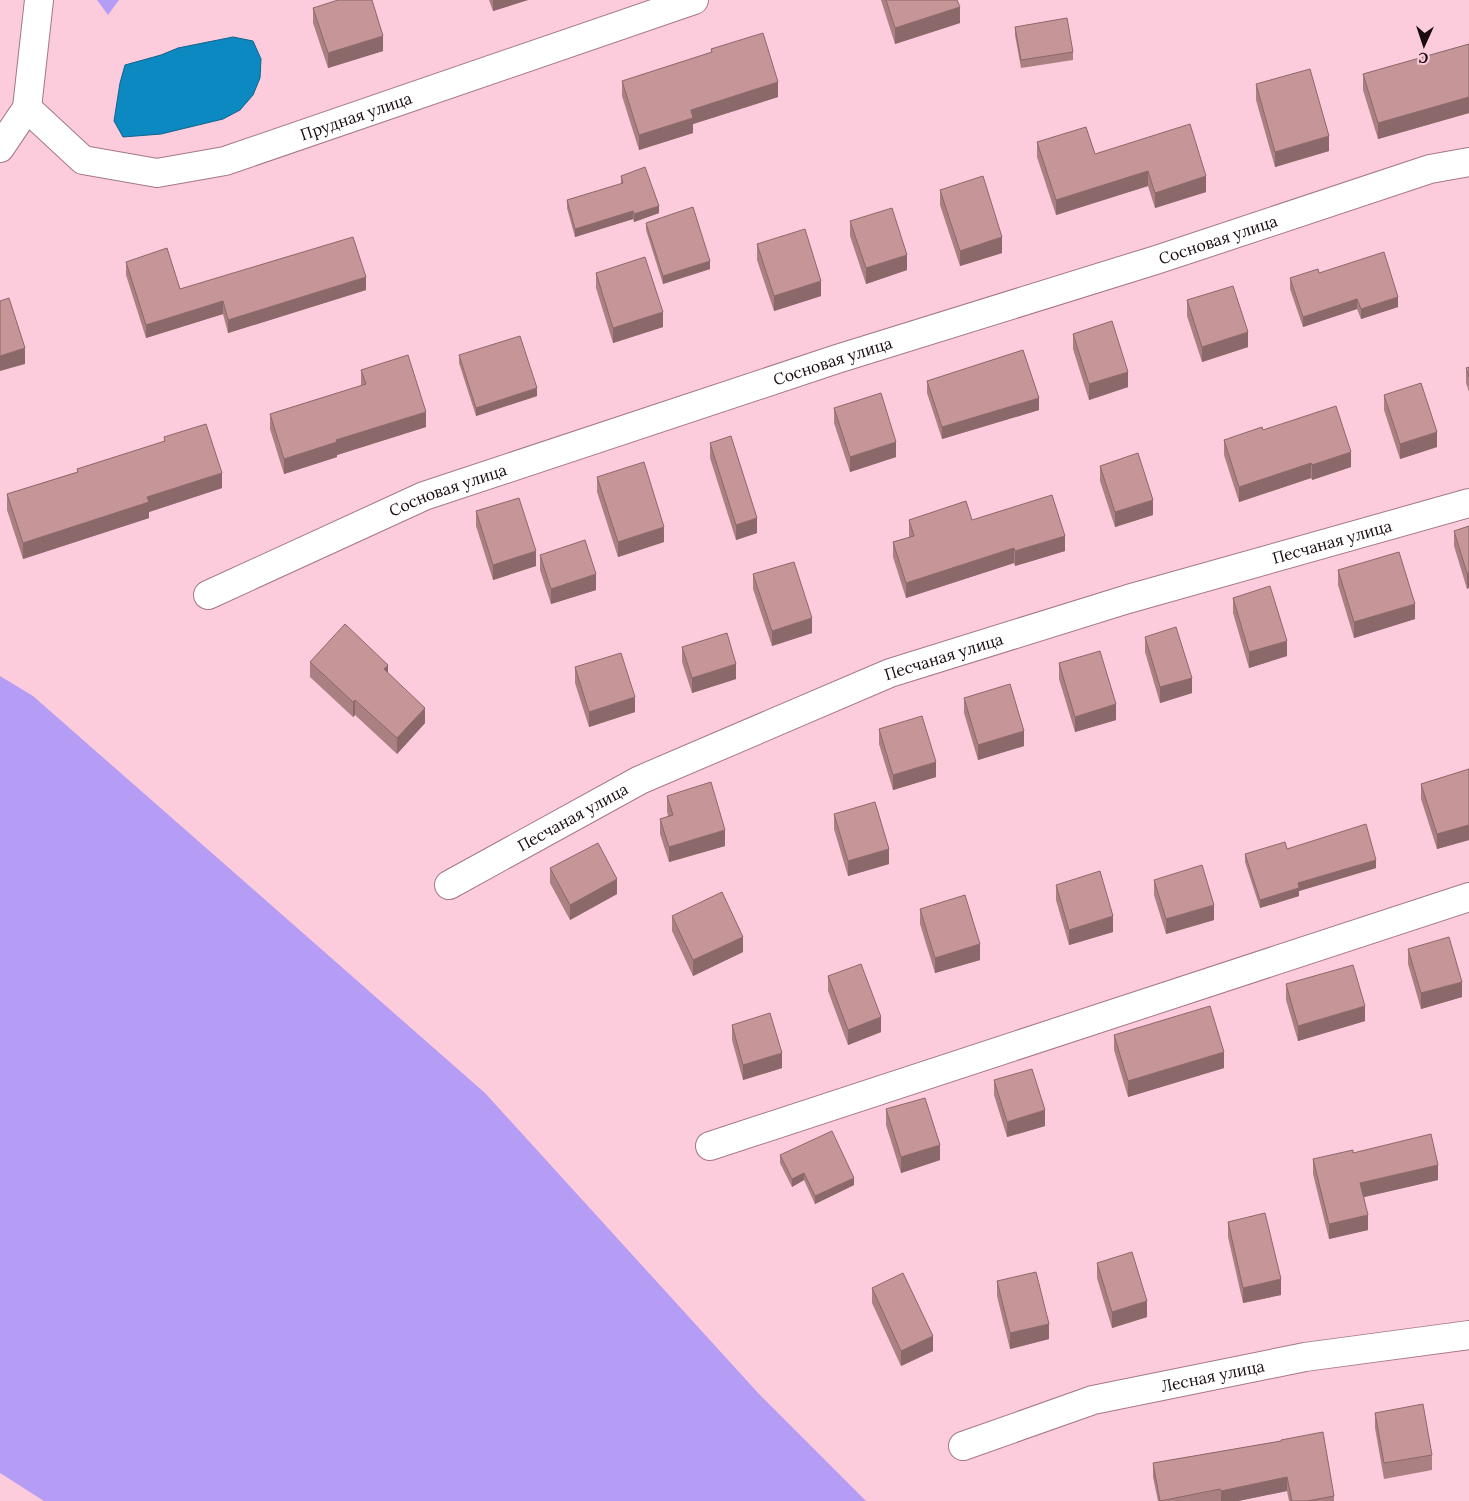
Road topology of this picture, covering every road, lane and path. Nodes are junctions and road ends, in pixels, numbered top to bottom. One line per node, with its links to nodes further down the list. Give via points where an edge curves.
1 (39, 0): 3 (street)
2 (694, 0): 3 (street, Прудная улица, via 225,160 157,173 83,160)
3 (27, 108): 4 (street)
4 (0, 148)
5 (1469, 162): 7 (street, Сосновая улица, via 1430,169 1156,260 827,362 424,496)
6 (1469, 503): 8 (street, Песчаная улица, via 1128,599 890,673 640,780)
7 (208, 595)
8 (449, 884)
9 (1469, 897): 10 (street)
10 (710, 1146)
11 (1469, 1335): 12 (street, Лесная улица, via 1305,1358 1093,1400)
12 (963, 1446)

